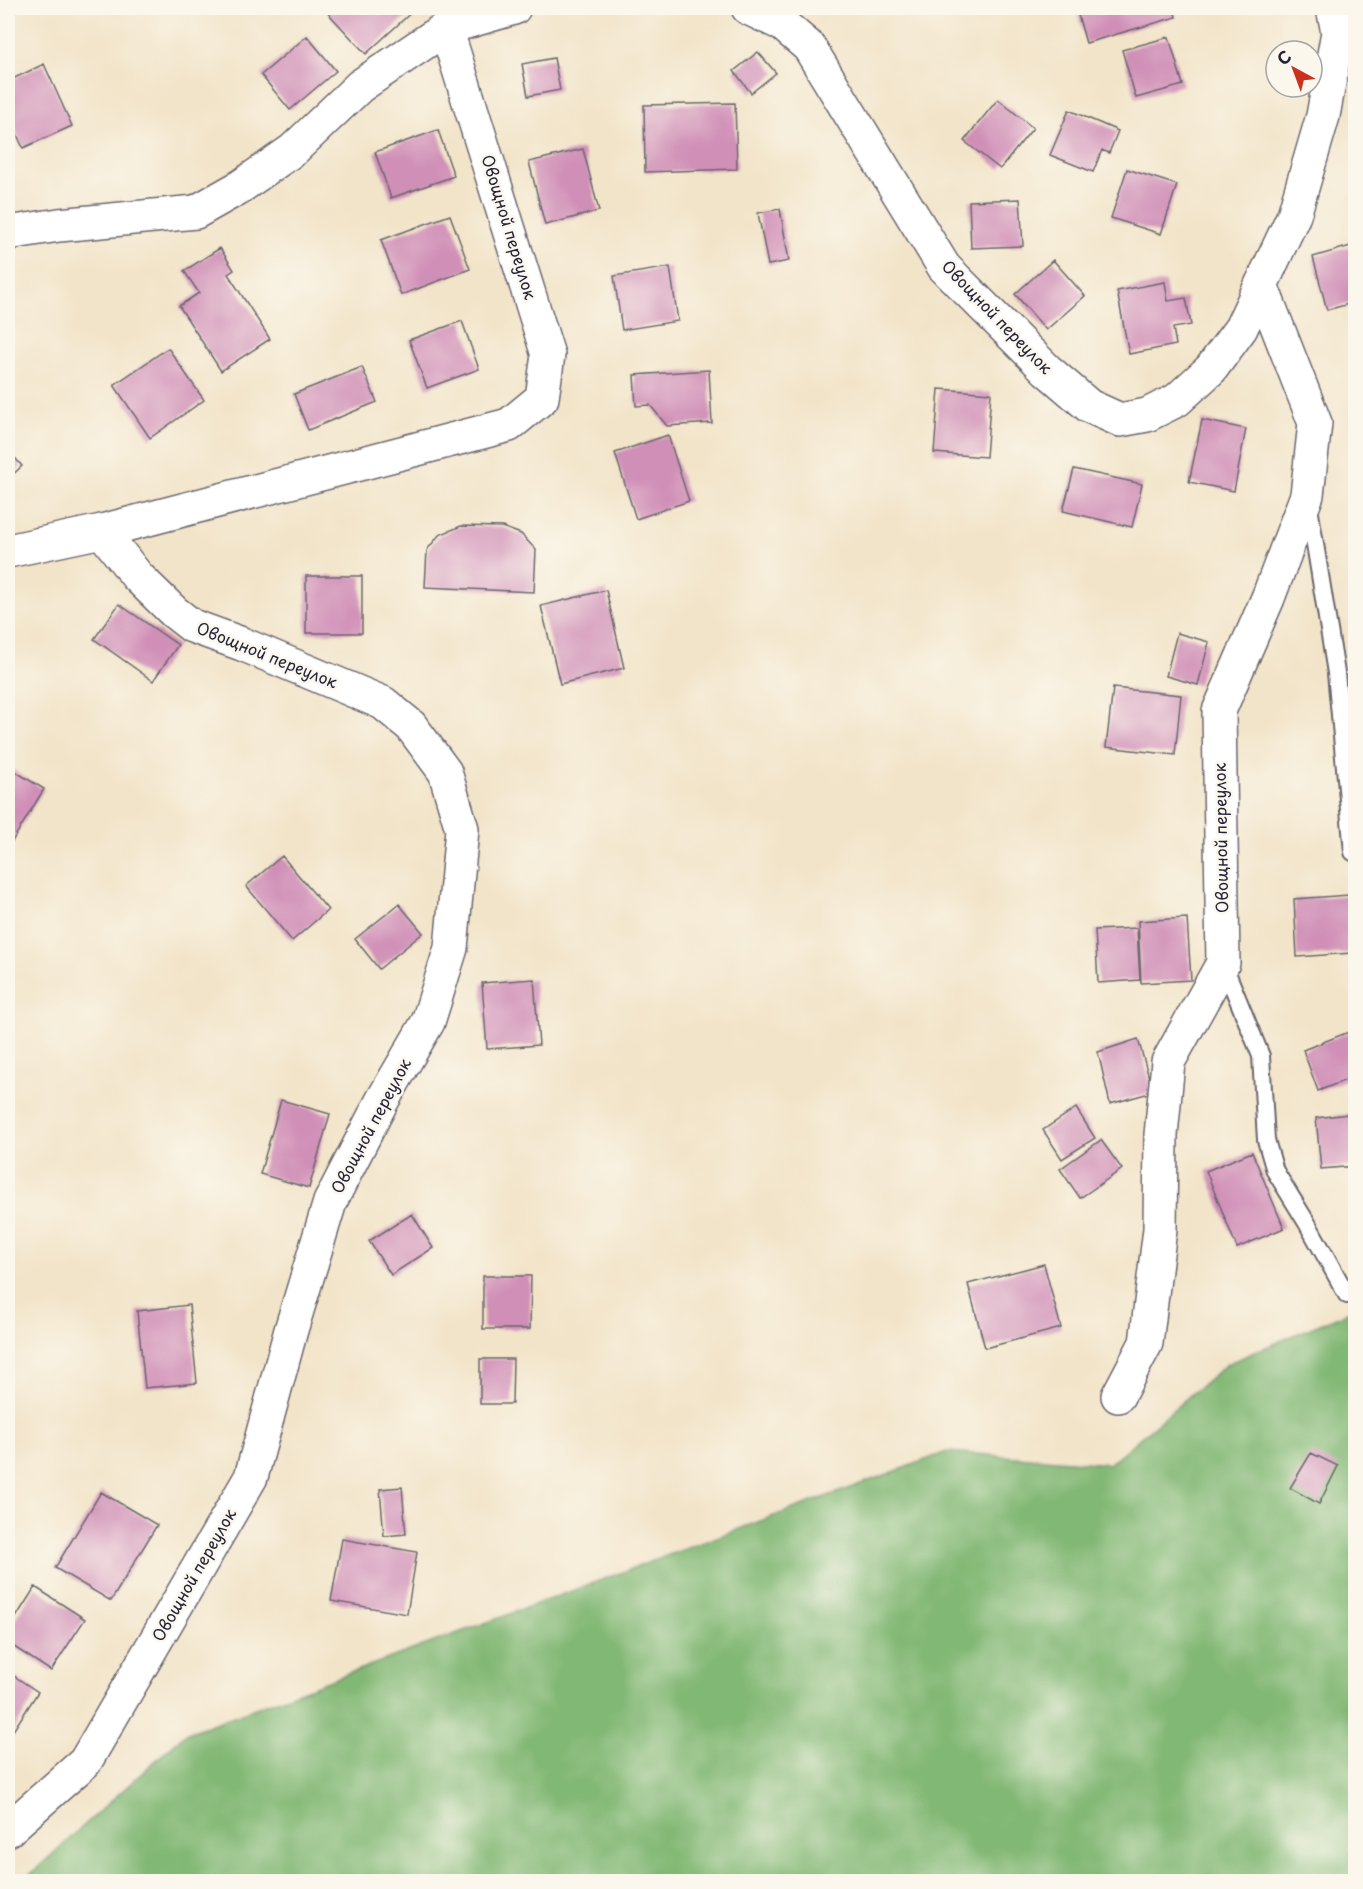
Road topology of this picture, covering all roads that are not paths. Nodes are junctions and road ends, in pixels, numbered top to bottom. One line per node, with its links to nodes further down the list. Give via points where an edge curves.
1 (514, 8): 4 (street)
2 (748, 8): 6 (street, Овощной переулок, via 782,24 809,47 944,267 1047,370 1089,406 1120,420 1147,416 1177,400 1211,369 1241,328)
3 (1333, 8): 6 (street, Овощной переулок, via 1338,32 1323,116 1294,215)
4 (446, 28): 5 (street, via 360,86 293,150 196,212); 8 (street, Овощной переулок, via 548,355 542,398 509,425)
5 (8, 233)
6 (1261, 285): 7 (street, Овощной переулок, via 1315,423)
7 (1307, 495): 10 (lane, via 1336,673); 11 (street, Овощной переулок, via 1219,711)
8 (102, 531): 9 (street, Овощной переулок); 14 (street, Овощной переулок, via 137,576 192,626 383,703 411,726 445,772 462,829 451,948 428,1022 330,1202 252,1478 85,1762)
9 (8, 551)
10 (1353, 852)
11 (1223, 963): 12 (lane, via 1261,1056 1266,1140 1275,1171); 13 (street, Овощной переулок, via 1168,1062 1161,1135 1160,1229 1146,1343)
12 (1347, 1295)
13 (1118, 1396)
14 (8, 1830)

